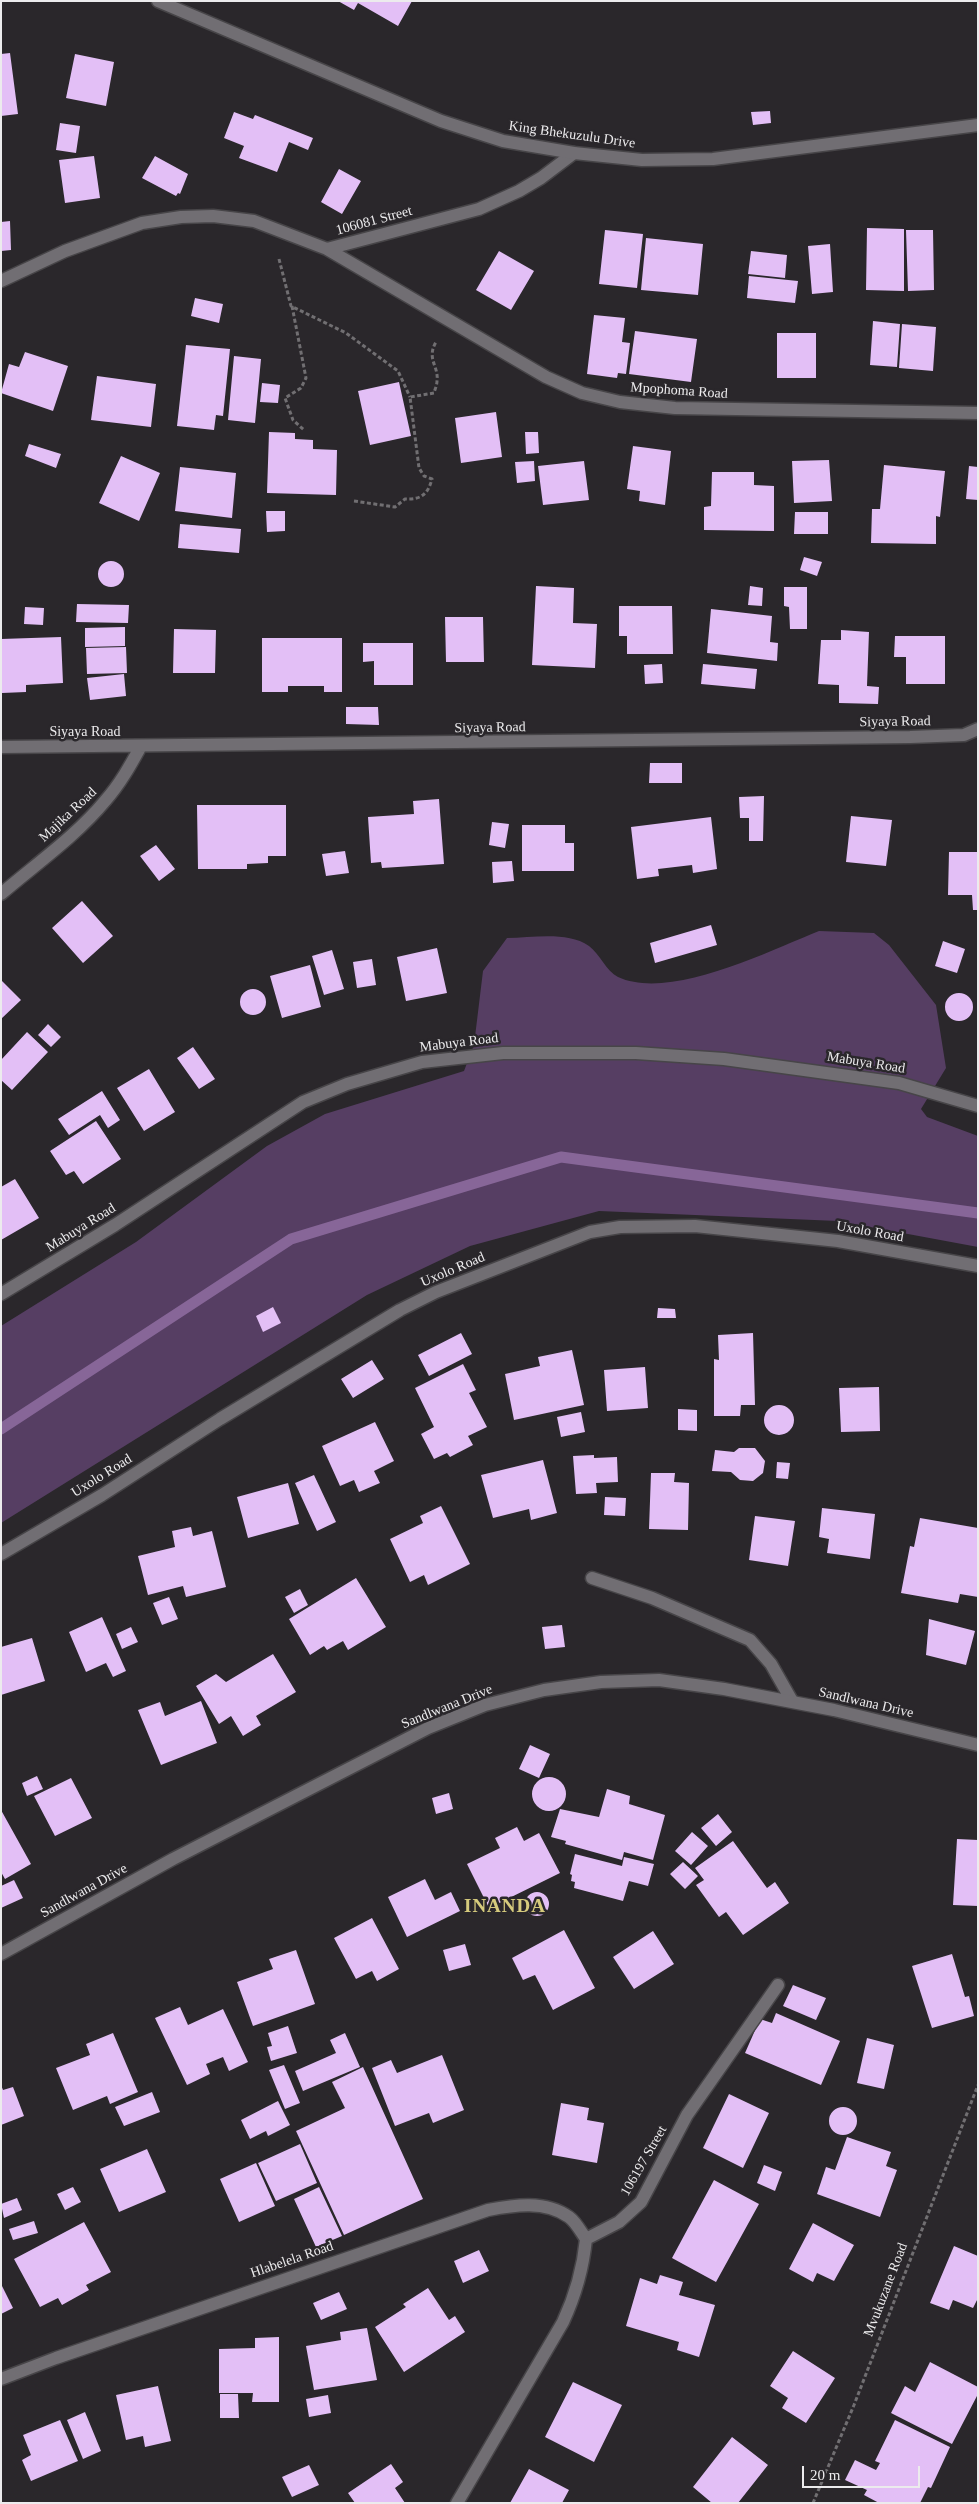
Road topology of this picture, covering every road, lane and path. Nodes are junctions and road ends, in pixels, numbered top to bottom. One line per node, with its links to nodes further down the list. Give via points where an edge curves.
1 (158, 1): 3 (street, King Bhekuzulu Drive, via 441,121 503,141)
2 (978, 125): 3 (street, King Bhekuzulu Drive, via 712,159 642,160)
3 (574, 153): 5 (street, 106081 Street, via 519,191 479,209)
4 (271, 228): 5 (street, 106081 Street); 6 (street, 106081 Street, via 254,221 213,216 142,223 66,251); 7 (path)
5 (327, 248): 8 (street, Mpophoma Road)
6 (1, 281)
7 (291, 306): 9 (path, via 346,332 398,371); 11 (path, via 306,378 301,388 285,398 293,420)
8 (450, 321): 9 (path, via 432,349 432,364 438,379 434,393); 10 (street, Mpophoma Road, via 546,377 582,392 620,402 675,408)
9 (410, 397): 12 (path, via 419,468 424,476 432,479 430,488 425,495 414,500 405,499 395,507)
10 (978, 413)
11 (304, 430)
12 (354, 501)
13 (978, 729): 14 (street, Siyaya Road, via 964,735 910,737)
14 (142, 746): 15 (street, Siyaya Road); 16 (street, Majika Road, via 105,802)
15 (1, 747)
16 (1, 894)
17 (978, 1106): 19 (street, Mabuya Road, via 900,1083 724,1059 636,1053 503,1053 422,1062 347,1084 303,1102 115,1225)
18 (978, 1266): 20 (street, Uxolo Road, via 838,1241 694,1226 620,1227 590,1232 454,1285 400,1310)
19 (1, 1294)
20 (1, 1554)
21 (592, 1578): 22 (street, via 652,1598 750,1640 771,1664)
22 (792, 1701): 23 (street, Sandlwana Drive); 24 (street, Sandlwana Drive, via 659,1680 602,1682 544,1690 485,1705 428,1728 181,1855)
23 (978, 1745)
24 (1, 1954)
25 (778, 1985): 27 (street, 106197 Street, via 687,2116 640,2202 619,2222)
26 (978, 2085): 30 (path, Mvukuzane Road, via 854,2406)
27 (586, 2239): 28 (street, Hlabelela Road, via 570,2218 545,2208 530,2205 488,2210); 29 (street, via 581,2276 563,2322)
28 (1, 2379)
29 (457, 2503)
30 (813, 2503)

